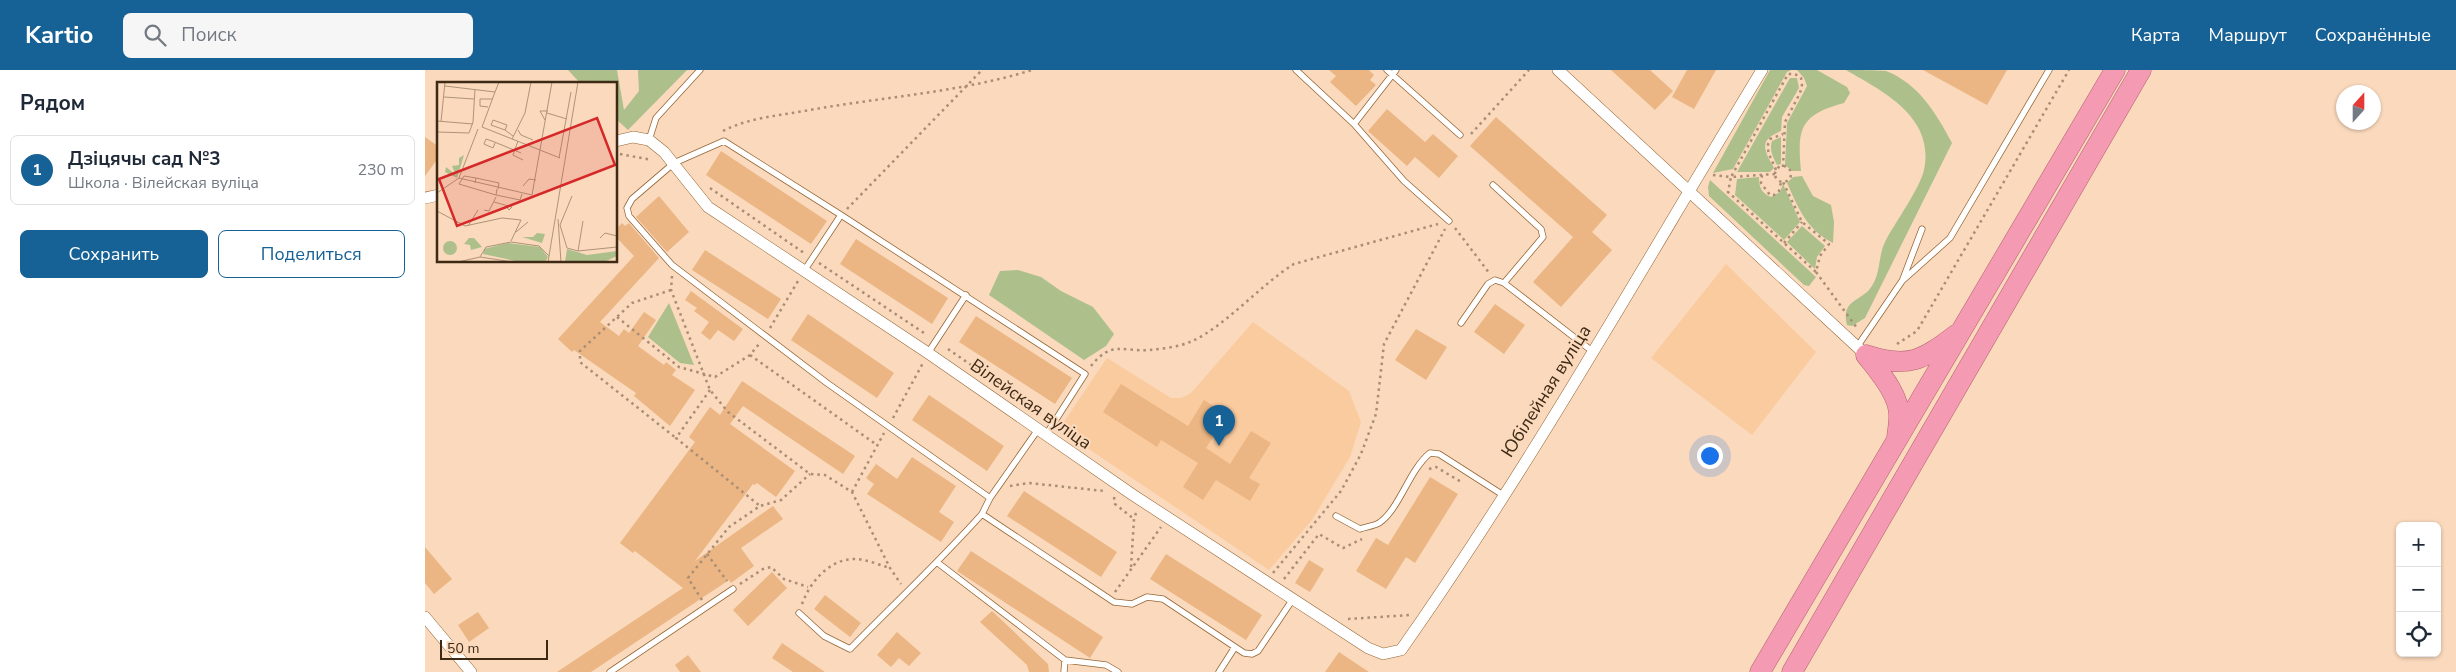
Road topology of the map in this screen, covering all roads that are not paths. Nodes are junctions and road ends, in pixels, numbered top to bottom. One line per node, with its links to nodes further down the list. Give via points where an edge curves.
1 (700, 70): 12 (lane, via 656,118)
2 (1296, 70): 10 (lane)
3 (1387, 70): 9 (lane)
4 (1558, 70): 16 (street)
5 (1762, 70): 16 (street, Юбілейная вуліца)
6 (2049, 70): 21 (lane, via 1950,238)
7 (2115, 70): 25 (highway)
8 (2141, 70): 49 (highway)
9 (1394, 72): 10 (lane); 11 (lane)
10 (1354, 124): 18 (lane, via 1404,182)
11 (1460, 135)
12 (649, 140): 13 (street, via 633,136); 14 (street, Вілейская вуліца)
13 (617, 141)
14 (673, 163): 17 (lane, via 723,141); 20 (street, Вілейская вуліца, via 708,207); 32 (lane, via 632,199 627,208 629,216 672,264 887,427)
15 (1493, 185): 22 (lane, via 1541,230 1543,237)
16 (1688, 190): 26 (street); 27 (street, Юбілейная вуліца)
17 (841, 216): 20 (lane); 23 (lane)
18 (1449, 221)
19 (1922, 229): 21 (lane)
20 (804, 271): 28 (street, Вілейская вуліца)
21 (1902, 281): 26 (lane)
22 (1504, 283): 24 (lane, via 1495,280 1488,284); 27 (lane)
23 (967, 295): 28 (lane); 29 (lane, via 1085,374 1053,422)
24 (1461, 323)
25 (1963, 330): 26 (highway, via 1923,358 1904,362 1889,362); 30 (highway)
26 (1865, 350): 30 (highway, via 1898,406)
27 (1592, 351): 31 (street, Юбілейная вуліца)
28 (928, 353): 29 (street, Вілейская вуліца)
29 (1041, 433): 32 (lane); 37 (street, Вілейская вуліца)
30 (1895, 444): 48 (highway)
31 (1503, 495): 34 (lane, via 1439,454 1430,453 1379,523 1360,529); 38 (street, Юбілейная вуліца)
32 (990, 498): 33 (lane)
33 (982, 514): 35 (lane); 41 (lane, via 1114,602 1132,604 1147,597 1163,599)
34 (1336, 516)
35 (938, 563): 39 (lane, via 850,649 823,636); 42 (lane)
36 (733, 589): 44 (lane)
37 (1293, 599): 38 (street, Вілейская вуліца, via 1368,648 1383,654 1401,650); 41 (lane, via 1258,650 1252,654)
38 (1430, 608)
39 (799, 613)
40 (425, 617): 43 (street)
41 (1235, 647): 47 (lane)
42 (1065, 660): 45 (lane); 46 (lane, via 1106,665)
43 (471, 672)
44 (610, 672)
45 (1064, 672)
46 (1118, 672)
47 (1219, 672)
48 (1760, 672)
49 (1792, 672)

